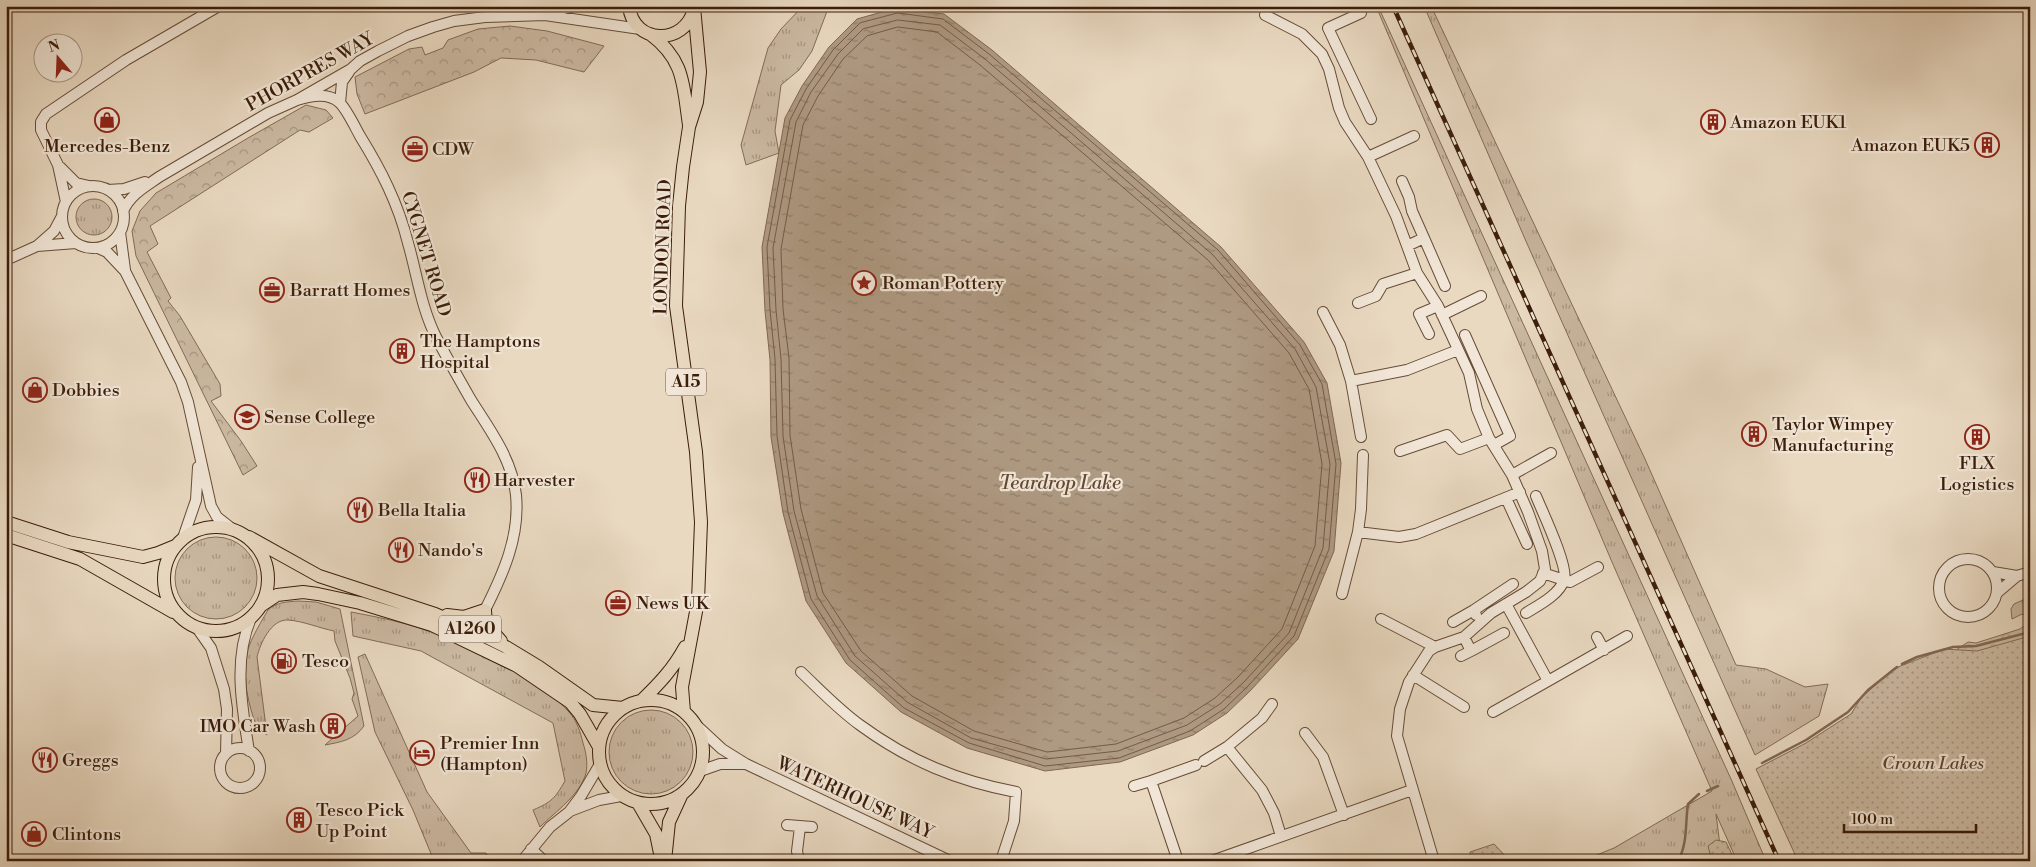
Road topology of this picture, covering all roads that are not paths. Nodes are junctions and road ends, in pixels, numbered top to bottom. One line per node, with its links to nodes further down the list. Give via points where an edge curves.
1 (219, 6): 20 (street, via 126,60 46,114 41,130)
2 (573, 6): 6 (street, PHORPRES WAY)
3 (629, 6): 8 (main road, A15, via 634,21)
4 (694, 6): 8 (main road, A15, via 692,16 679,32 670,36); 17 (main road, LONDON ROAD / A15, via 700,72)
5 (1361, 13): 10 (street, via 1328,28)
6 (544, 14): 8 (street, PHORPRES WAY); 9 (street, PHORPRES WAY, via 454,21 408,36)
7 (1265, 15): 12 (street, via 1302,34 1322,54)
8 (645, 32): 17 (main road, LONDON ROAD / A15, via 668,50 679,70)
9 (360, 61): 11 (street, PHORPRES WAY); 15 (street)
10 (1346, 63): 12 (street); 16 (street)
11 (352, 69): 13 (street, PHORPRES WAY); 14 (street, via 342,82)
12 (1329, 69): 19 (street, via 1345,122)
13 (297, 100): 14 (street, via 325,96); 15 (street, PHORPRES WAY)
14 (340, 104): 76 (street, CYGNET ROAD, via 382,172 398,208 420,296 435,336 512,472 517,517 514,543)
15 (268, 113): 21 (street, PHORPRES WAY)
16 (1371, 119)
17 (690, 127): 87 (main road, LONDON ROAD / A15, via 678,206 676,306 696,452 701,522 698,601)
18 (1414, 136): 19 (street)
19 (1368, 157): 32 (street)
20 (58, 165): 23 (street, via 76,183); 25 (street)
21 (159, 176): 24 (street, PHORPRES WAY, via 124,189); 26 (street, PHORPRES WAY, via 134,194)
22 (1402, 181): 29 (street)
23 (90, 187): 24 (street); 25 (street, via 73,194)
24 (108, 190): 26 (street)
25 (66, 202): 27 (street)
26 (123, 211): 28 (street)
27 (62, 216): 30 (street, via 68,236); 31 (street, via 54,231)
28 (120, 232): 33 (street, via 115,239); 35 (street)
29 (1424, 238): 32 (street); 37 (street)
30 (76, 243): 31 (street); 33 (street)
31 (37, 246): 34 (street)
32 (1407, 246): 36 (street)
33 (98, 248): 35 (street)
34 (6, 260)
35 (125, 270): 48 (street, via 181,382)
36 (1417, 272): 39 (street, via 1383,284 1376,296); 40 (street)
37 (1445, 286)
38 (1481, 296): 40 (street)
39 (1358, 303)
40 (1440, 311): 42 (street, via 1420,314); 44 (street)
41 (1324, 312): 45 (street, via 1340,345)
42 (1429, 334)
43 (1465, 335): 46 (street)
44 (1458, 350): 45 (street, via 1407,370); 47 (street, via 1469,373)
45 (1351, 381): 49 (street)
46 (1491, 391): 47 (street); 50 (street, via 1510,436)
47 (1474, 396): 50 (street)
48 (195, 436): 59 (street, via 211,506 217,517); 63 (street, via 196,500)
49 (1361, 437)
50 (1492, 441): 51 (street, via 1460,450 1447,435); 54 (street)
51 (1400, 451)
52 (1551, 452): 54 (street)
53 (1363, 455): 60 (street)
54 (1512, 475): 55 (street)
55 (1520, 492): 57 (street); 68 (street, via 1542,551)
56 (1536, 496): 70 (street, via 1564,565)
57 (1506, 498): 60 (street, via 1416,534 1399,537); 64 (street)
58 (6, 522): 63 (main road, via 68,542 143,557 158,554)
59 (231, 528): 62 (main road); 63 (main road, via 201,528)
60 (1358, 532): 73 (street)
61 (6, 535): 79 (main road, via 80,559)
62 (248, 537): 75 (main road, via 266,561 269,576); 80 (main road, A1260, via 319,576)
63 (179, 542): 79 (main road, via 165,566 164,588)
64 (1527, 544)
65 (1598, 567): 70 (street, via 1570,582)
66 (1992, 572): 69 (street); 72 (street, via 1997,582); 72 (street, via 1982,562 1968,558 1953,562 1943,573 1938,586 1942,601 1951,612 1965,617 1979,615 1991,606)
67 (2030, 572): 69 (street)
68 (1543, 573): 70 (street); 74 (street, via 1540,581)
69 (2017, 576): 72 (street)
70 (1565, 580): 78 (street, via 1556,593)
71 (1513, 584): 77 (street)
72 (1997, 593)
73 (1342, 594)
74 (1506, 604): 84 (street); 98 (street)
75 (262, 605): 81 (main road); 107 (main road, A1260, via 277,595 303,592 360,603 432,625 517,666 570,702)
76 (485, 610): 80 (main road, via 464,617); 91 (main road, via 488,628)
77 (1474, 610): 83 (street); 84 (street)
78 (1526, 613)
79 (177, 614): 85 (main road)
80 (435, 614): 91 (main road, A1260)
81 (251, 618): 85 (main road, via 225,630); 109 (street, via 245,632 240,671)
82 (1381, 618): 92 (street)
83 (1453, 622)
84 (1480, 622): 89 (street)
85 (196, 628): 110 (street, via 211,648 224,689)
86 (1504, 633): 94 (street)
87 (690, 636): 99 (main road, LONDON ROAD / A15, via 674,667); 103 (main road, LONDON ROAD / A15, via 682,687)
88 (1627, 636): 93 (street)
89 (1464, 637): 92 (street); 94 (street)
90 (1597, 637): 93 (street)
91 (506, 647): 102 (main road, A1260, via 594,705)
92 (1435, 647): 96 (street)
93 (1604, 650): 98 (street)
94 (1471, 651): 95 (street)
95 (1461, 656)
96 (1412, 675): 101 (street); 116 (street, via 1400,709 1397,736)
97 (803, 677): 133 (street, via 860,725 902,752 961,779 1016,792 1014,821)
98 (1548, 681): 104 (street)
99 (641, 701): 102 (main road); 103 (main road, via 656,700)
100 (1272, 704): 108 (street, via 1262,718)
101 (1464, 707)
102 (623, 708): 107 (main road, via 611,718)
103 (684, 712): 105 (main road)
104 (1493, 712)
105 (695, 724): 112 (street, WATERHOUSE WAY); 113 (main road, via 702,739 704,755)
106 (1305, 734): 121 (street, via 1323,757)
107 (599, 747): 111 (main road)
108 (1227, 747): 114 (street, via 1200,763); 125 (street, via 1262,790)
109 (249, 750): 110 (street, via 237,748); 110 (street, via 257,759 259,774 252,783 242,787 230,785 221,775 220,764)
110 (226, 754)
111 (600, 764): 117 (main road, via 608,782); 120 (street)
112 (746, 764): 113 (street, WATERHOUSE WAY, via 720,764); 132 (street, WATERHOUSE WAY)
113 (700, 771): 118 (main road)
114 (1151, 781): 115 (street); 134 (street)
115 (1134, 786)
116 (1412, 790): 121 (street); 136 (street)
117 (621, 796): 119 (main road); 120 (street, via 599,800)
118 (681, 796): 119 (main road, via 653,805); 130 (main road, via 670,822)
119 (638, 803): 129 (main road, via 656,834)
120 (569, 812): 126 (street)
121 (1344, 815): 125 (street)
122 (787, 824): 123 (street)
123 (800, 828): 124 (street); 131 (street)
124 (812, 828)
125 (1281, 836): 135 (street)
126 (531, 850): 127 (street); 128 (street)
127 (522, 861)
128 (544, 861)
129 (661, 861)
130 (665, 861)
131 (799, 861)
132 (950, 861)
133 (1001, 861)
134 (1178, 861)
135 (1212, 861)
136 (1434, 861)

